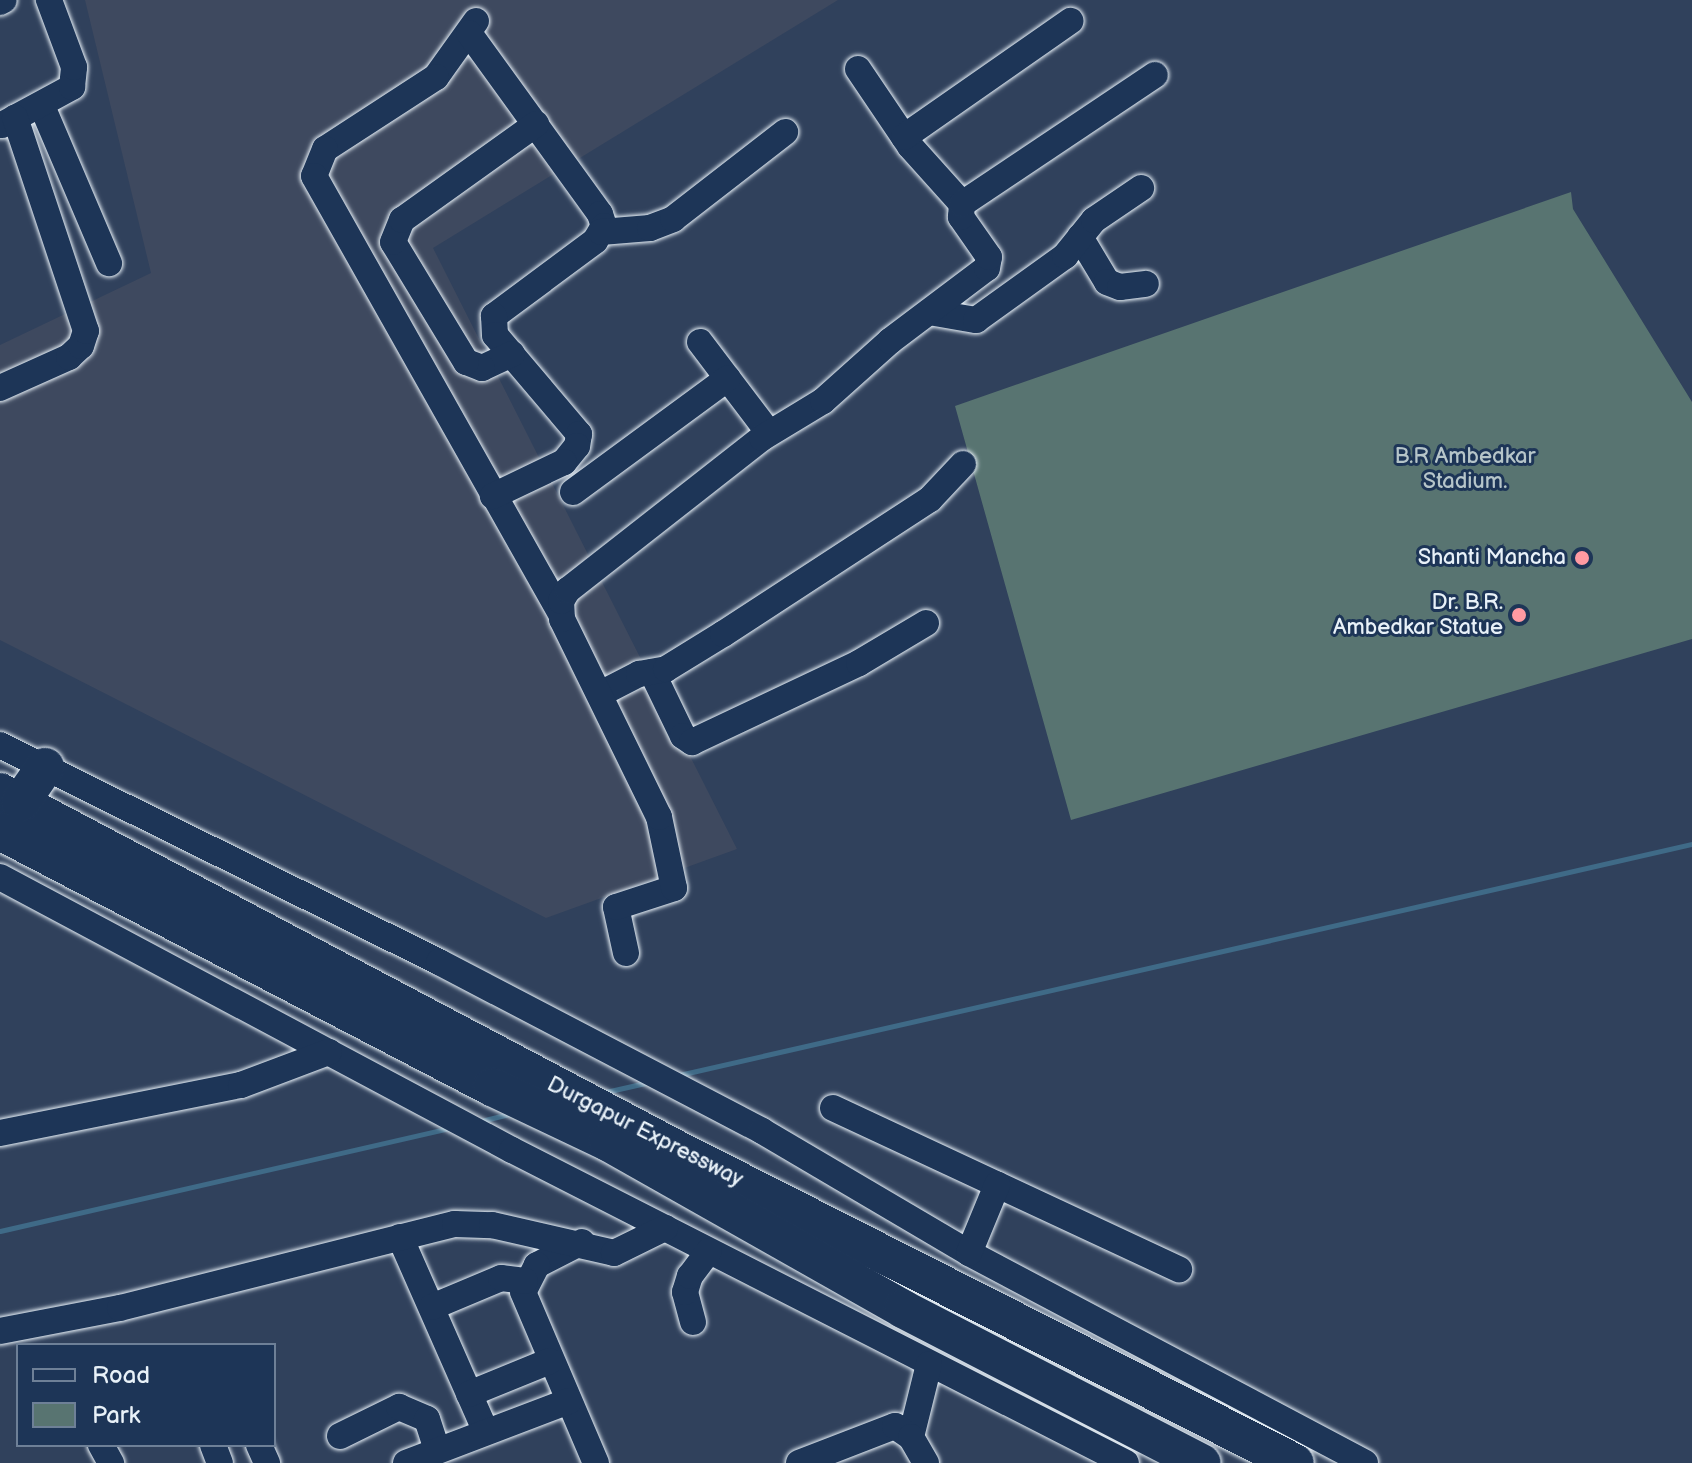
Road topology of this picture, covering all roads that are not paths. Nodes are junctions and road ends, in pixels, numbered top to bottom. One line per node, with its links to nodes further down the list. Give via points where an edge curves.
1 (49, 0): 5 (street, via 74,79 67,93)
2 (1070, 21): 9 (street)
3 (858, 69): 9 (street)
4 (1155, 75): 11 (street)
5 (42, 106): 6 (street); 14 (street)
6 (8, 122): 20 (street, via 86,331 81,346 69,357)
7 (536, 124): 12 (street, via 600,214); 18 (street, via 402,220 393,242 466,362 482,368); 24 (street, via 473,27 436,77 325,149 314,176)
8 (785, 132): 12 (street, via 673,219 650,228)
9 (904, 137): 11 (street)
10 (1141, 188): 13 (street, via 1094,220)
11 (962, 204): 16 (street, via 961,217 990,263)
12 (601, 232): 18 (street, via 494,316 492,329)
13 (1080, 237): 15 (street, via 1107,282 1120,287); 16 (street, via 1065,256 976,320)
14 (109, 263)
15 (1146, 284)
16 (929, 312): 21 (street, via 823,401)
17 (700, 342): 19 (street)
18 (512, 354): 24 (street, via 579,434 564,462)
19 (728, 378): 21 (street); 23 (street)
20 (0, 388)
21 (769, 433): 25 (street, via 568,590)
22 (963, 464): 27 (street, via 930,499 865,544 680,661)
23 (573, 492)
24 (493, 496): 25 (street)
25 (560, 612): 28 (street)
26 (926, 623): 27 (street, via 859,663 692,742 683,736)
27 (652, 672): 28 (street)
28 (602, 693): 33 (street, via 664,830 674,888 616,907)
29 (0, 745): 30 (street)
30 (45, 767): 31 (highway); 43 (street, via 595,1045 878,1196)
31 (7, 809): 36 (highway, Durgapur Expressway)
32 (0, 877): 34 (street)
33 (626, 953)
34 (329, 1052): 37 (street, via 241,1085); 39 (street)
35 (833, 1108): 38 (street)
36 (573, 1112): 62 (highway, Durgapur Expressway, via 608,1142 903,1309); 63 (highway, Durgapur Expressway)
37 (0, 1133)
38 (997, 1185): 43 (street); 44 (street)
39 (665, 1228): 41 (street, via 619,1252); 42 (street)
40 (400, 1237): 41 (street, via 467,1223); 46 (street); 48 (street, via 120,1308)
41 (582, 1242): 45 (street, via 537,1265)
42 (709, 1251): 47 (street, via 685,1292); 50 (street)
43 (969, 1253): 64 (street)
44 (1179, 1269)
45 (525, 1281): 46 (street, via 501,1278); 49 (street, via 526,1303)
46 (432, 1307): 51 (street)
47 (693, 1322)
48 (0, 1331)
49 (550, 1361): 51 (street); 52 (street)
50 (929, 1364): 55 (street); 61 (street, via 984,1387)
51 (469, 1394): 53 (street)
52 (569, 1401): 53 (street); 59 (street)
53 (486, 1432): 56 (street)
54 (340, 1436): 56 (street, via 399,1407 427,1419)
55 (911, 1437): 57 (street, via 901,1428 889,1427); 60 (street)
56 (437, 1450): 58 (street)
57 (806, 1462)
58 (406, 1463)
59 (596, 1463)
60 (926, 1463)
61 (1126, 1463)
62 (1202, 1463)
63 (1295, 1463)
64 (1365, 1463)

